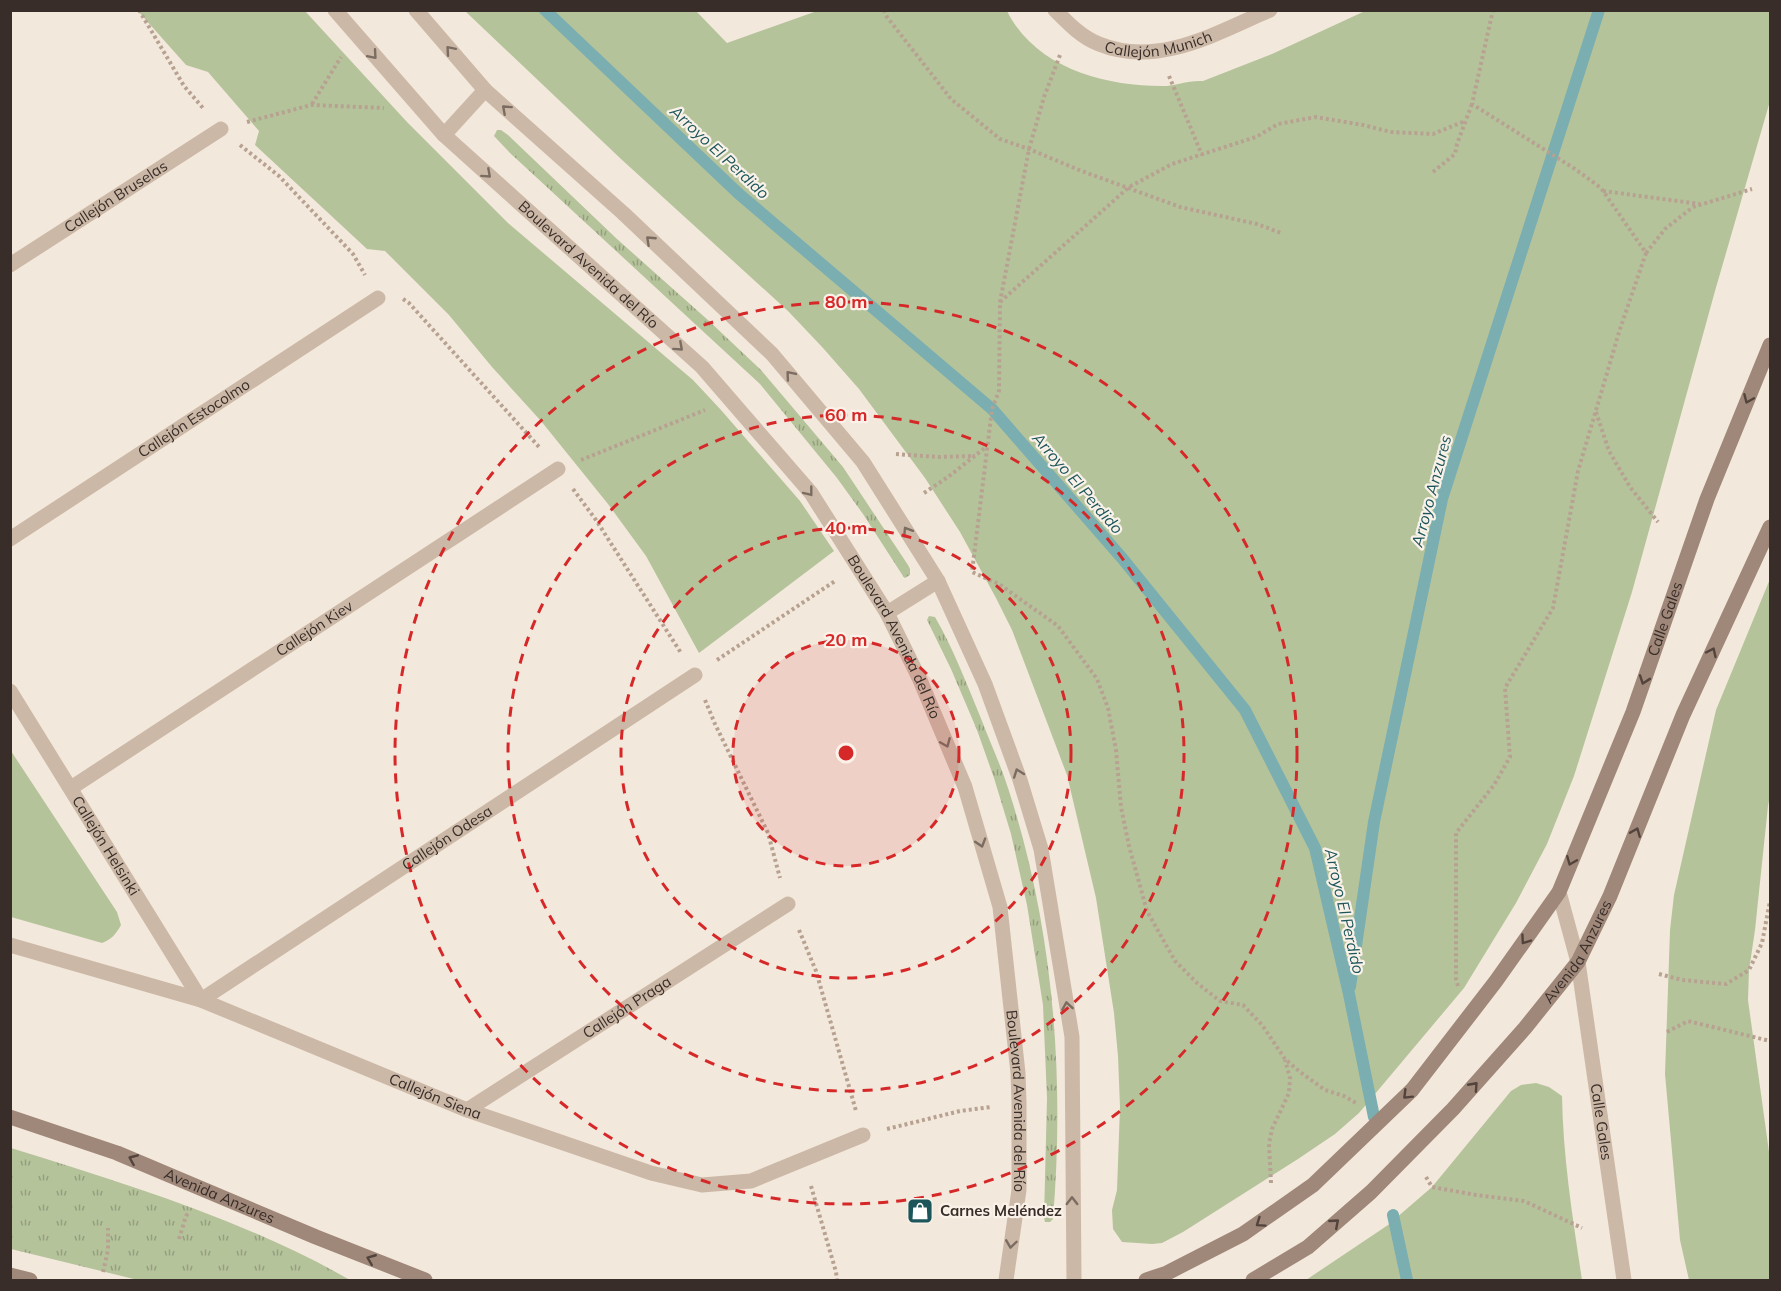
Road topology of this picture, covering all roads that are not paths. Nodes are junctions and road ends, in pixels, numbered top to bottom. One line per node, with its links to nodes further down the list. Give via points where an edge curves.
1 (335, 10): 7 (street, Boulevard Avenida del Río, one-way to 7)
2 (416, 10): 5 (street, one-way to 2)
3 (1055, 10): 4 (street, Callejón Munich, via 1098,44 1130,52 1159,52 1184,46)
4 (1270, 10)
5 (485, 90): 7 (street); 14 (street, one-way to 5, via 863,462 772,354)
6 (220, 129): 8 (street, Callejón Bruselas)
7 (444, 135): 15 (street, Boulevard Avenida del Río, one-way to 15, via 702,367 811,494)
8 (10, 265)
9 (378, 298): 13 (street, Callejón Estocolmo)
10 (1770, 345): 19 (street, Calle Gales, one-way to 19, via 1707,499 1633,712)
11 (558, 469): 18 (street, Callejón Kiev)
12 (1770, 527): 22 (street, Avenida Anzures, one-way to 12, via 1610,896 1683,715)
13 (10, 539)
14 (938, 581): 15 (street); 31 (street, one-way to 14, via 1072,1037 1041,849 985,684)
15 (887, 613): 30 (street, Boulevard Avenida del Río, one-way to 30, via 965,788 1000,907 1019,1103 1019,1190)
16 (695, 675): 23 (street, Callejón Odesa)
17 (10, 691): 18 (street, Callejón Helsinki)
18 (71, 788): 23 (street, Callejón Helsinki)
19 (1559, 892): 22 (street, Calle Gales); 32 (street, one-way to 32, via 1412,1090 1314,1185 1243,1234)
20 (788, 904): 24 (street, Callejón Praga)
21 (10, 945): 23 (street, Callejón Siena)
22 (1578, 962): 33 (street, Avenida Anzures, one-way to 22, via 1308,1247 1371,1192 1453,1109 1525,1029); 34 (street, Calle Gales)
23 (201, 1000): 24 (street, Callejón Siena)
24 (467, 1110): 26 (street, Callejón Siena, via 651,1173 702,1185 751,1181)
25 (10, 1118): 29 (street, Avenida Anzures, one-way to 25, via 117,1153)
26 (863, 1135)
27 (10, 1275): 28 (street)
28 (30, 1281)
29 (425, 1281)
30 (1006, 1281)
31 (1074, 1281)
32 (1146, 1281)
33 (1253, 1281)
34 (1624, 1281)

